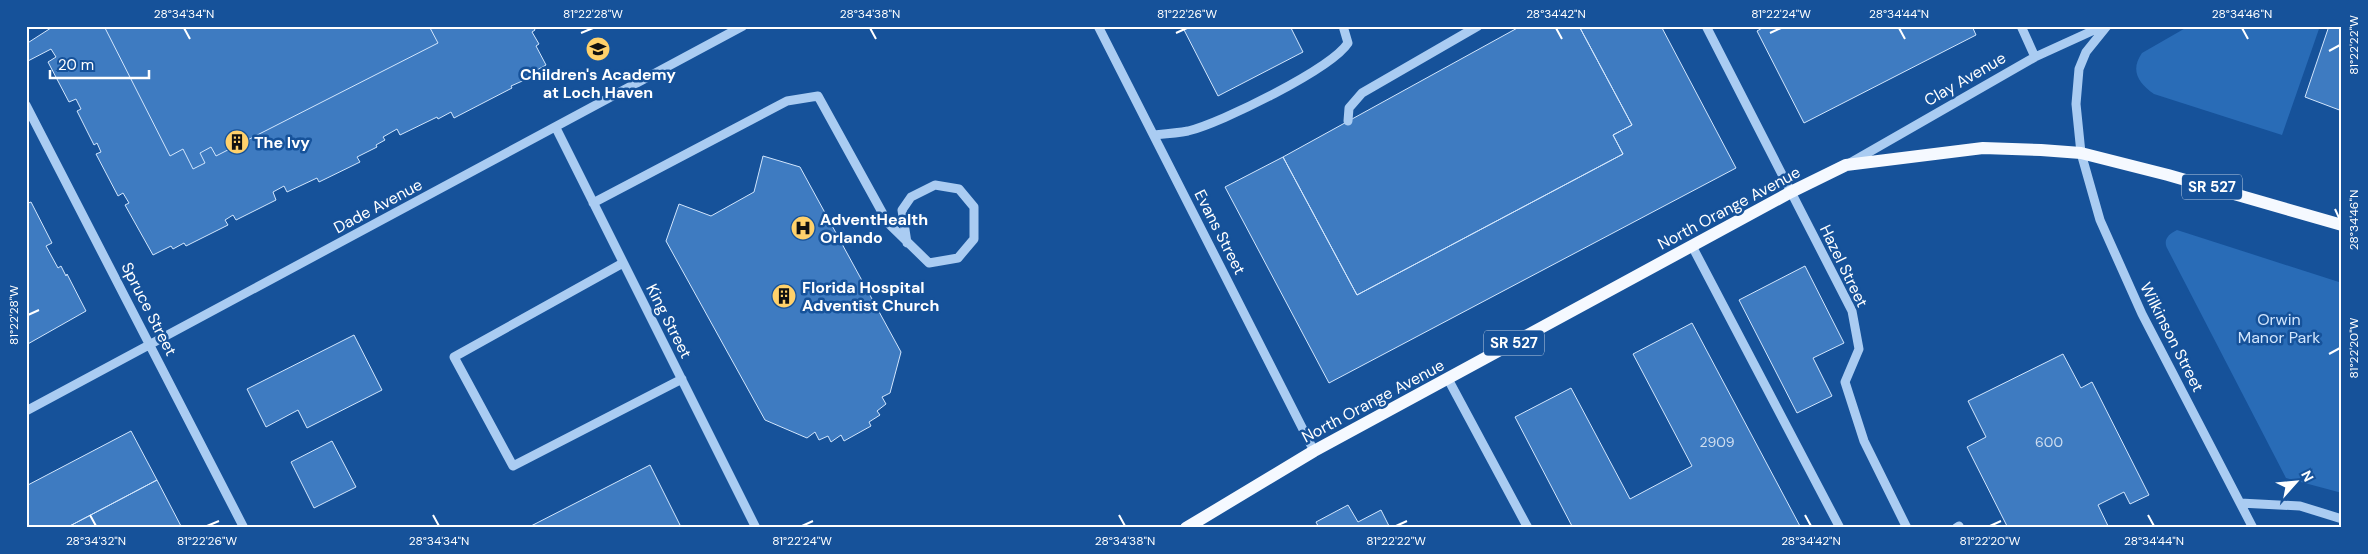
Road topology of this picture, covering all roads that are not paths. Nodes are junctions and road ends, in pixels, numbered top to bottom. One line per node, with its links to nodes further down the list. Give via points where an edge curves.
1 (744, 26): 11 (street, Dade Avenue)
2 (1098, 26): 12 (street, Evans Street)
3 (1343, 26): 12 (street, via 1348,43 1330,62 1225,118 1188,131)
4 (1478, 26): 10 (street, via 1362,93 1349,108)
5 (1706, 26): 15 (street, Hazel Street)
6 (2021, 26): 8 (street)
7 (2105, 26): 8 (street, Clay Avenue); 13 (street, Clay Avenue, via 2086,52 2079,69 2076,104)
8 (2034, 56): 14 (street, Clay Avenue)
9 (26, 105): 21 (street, Spruce Street)
10 (1348, 121)
11 (556, 128): 16 (street, King Street); 21 (street, Dade Avenue)
12 (1154, 135): 25 (street, Evans Street)
13 (2081, 153): 14 (main road, North Orange Avenue / SR 527, via 1983,148); 17 (main road, North Orange Avenue / SR 527); 26 (street, Wilkinson Street, via 2100,220 2142,314)
14 (1846, 165): 15 (main road, North Orange Avenue / SR 527)
15 (1791, 192): 19 (main road, North Orange Avenue / SR 527); 33 (street, Hazel Street, via 1852,311 1859,349 1845,382 1864,441)
16 (593, 204): 18 (street, via 787,101 818,96 888,223); 20 (street, King Street)
17 (2342, 225)
18 (907, 243): 18 (street, via 929,263 958,258 974,239 974,207 959,189 943,186 935,185 911,197 902,210)
19 (1692, 246): 23 (main road, North Orange Avenue / SR 527); 32 (street)
20 (623, 263): 22 (street, King Street); 22 (street, via 454,357 513,466)
21 (151, 344): 24 (street, Dade Avenue); 28 (street, Spruce Street)
22 (682, 379): 29 (street, King Street)
23 (1448, 380): 25 (main road, North Orange Avenue / SR 527); 31 (street)
24 (26, 411)
25 (1314, 451): 30 (main road, North Orange Avenue / SR 527)
26 (2240, 503): 27 (street, via 2300,506); 34 (street, Wilkinson Street)
27 (2342, 520)
28 (244, 528)
29 (756, 528)
30 (1186, 528)
31 (1528, 528)
32 (1840, 528)
33 (1906, 528)
34 (2253, 528)

